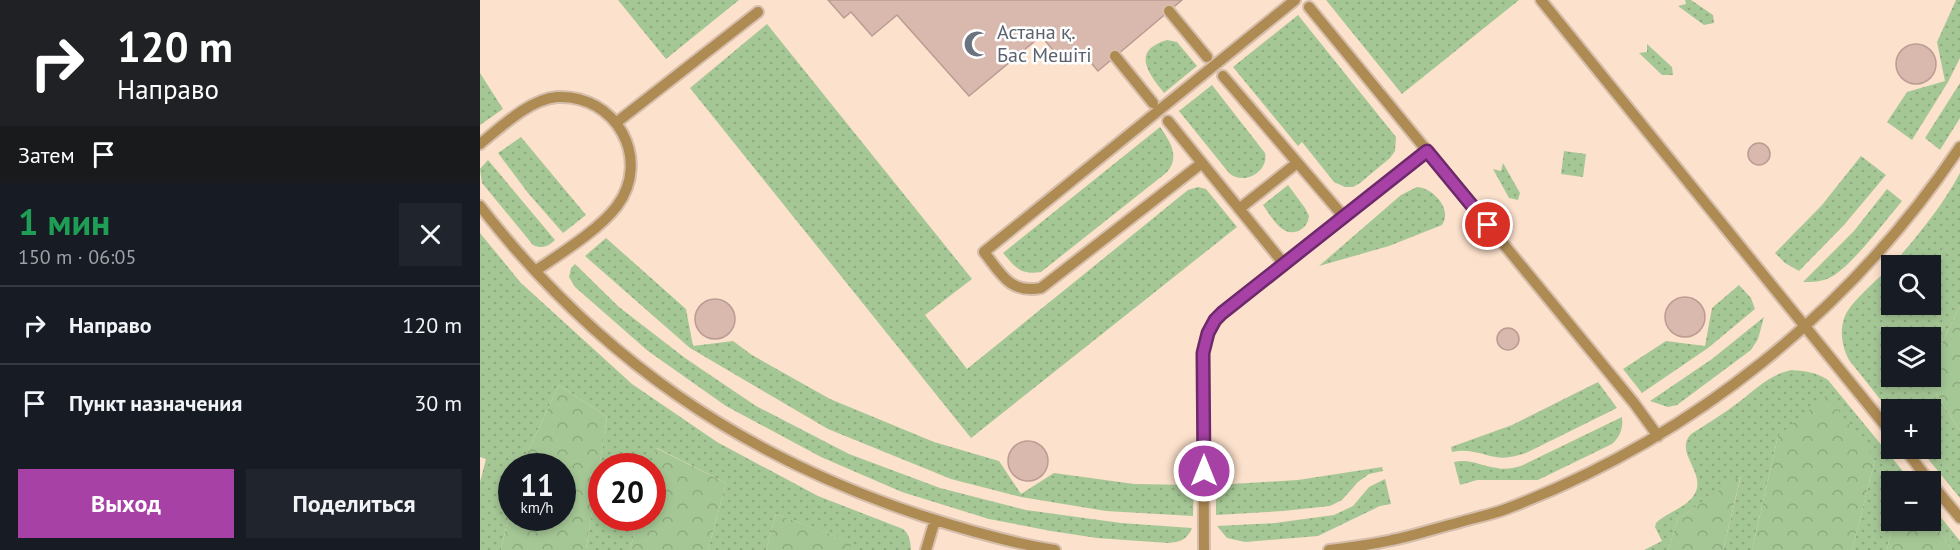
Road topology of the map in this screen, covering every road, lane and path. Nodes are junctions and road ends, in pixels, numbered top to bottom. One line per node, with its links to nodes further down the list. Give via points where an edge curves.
1 (1295, 0): 15 (lane, via 984,252 1008,282 1026,290 1041,288)
2 (1541, 0): 22 (lane)
3 (1309, 7): 14 (lane)
4 (1169, 11): 7 (lane)
5 (758, 12): 11 (lane)
6 (1115, 56): 9 (lane)
7 (1208, 57)
8 (1223, 76): 16 (lane)
9 (1153, 103)
10 (1167, 121): 15 (lane)
11 (617, 122): 12 (lane, via 592,104 551,98 524,110); 21 (lane, via 629,150 624,195 603,220)
12 (480, 144)
13 (1960, 147): 22 (lane, via 1883,247)
14 (1427, 151): 19 (lane); 24 (lane)
15 (1202, 162): 18 (lane)
16 (1297, 162): 18 (lane); 19 (lane)
17 (480, 206): 21 (lane)
18 (1239, 209): 20 (lane)
19 (1344, 217): 20 (lane)
20 (1284, 264): 32 (lane, via 1215,320 1204,344)
21 (535, 271): 29 (lane, via 594,331 649,375 741,437 809,472)
22 (1805, 327): 23 (lane); 24 (lane, via 1745,378)
23 (1881, 420)
24 (1658, 436): 33 (lane, via 1573,481 1504,510 1391,540)
25 (1912, 459): 26 (lane)
26 (1922, 471)
27 (1941, 495): 28 (lane)
28 (1960, 518)
29 (935, 520): 30 (lane); 31 (lane)
30 (927, 550)
31 (1055, 550)
32 (1204, 550)
33 (1329, 550)

